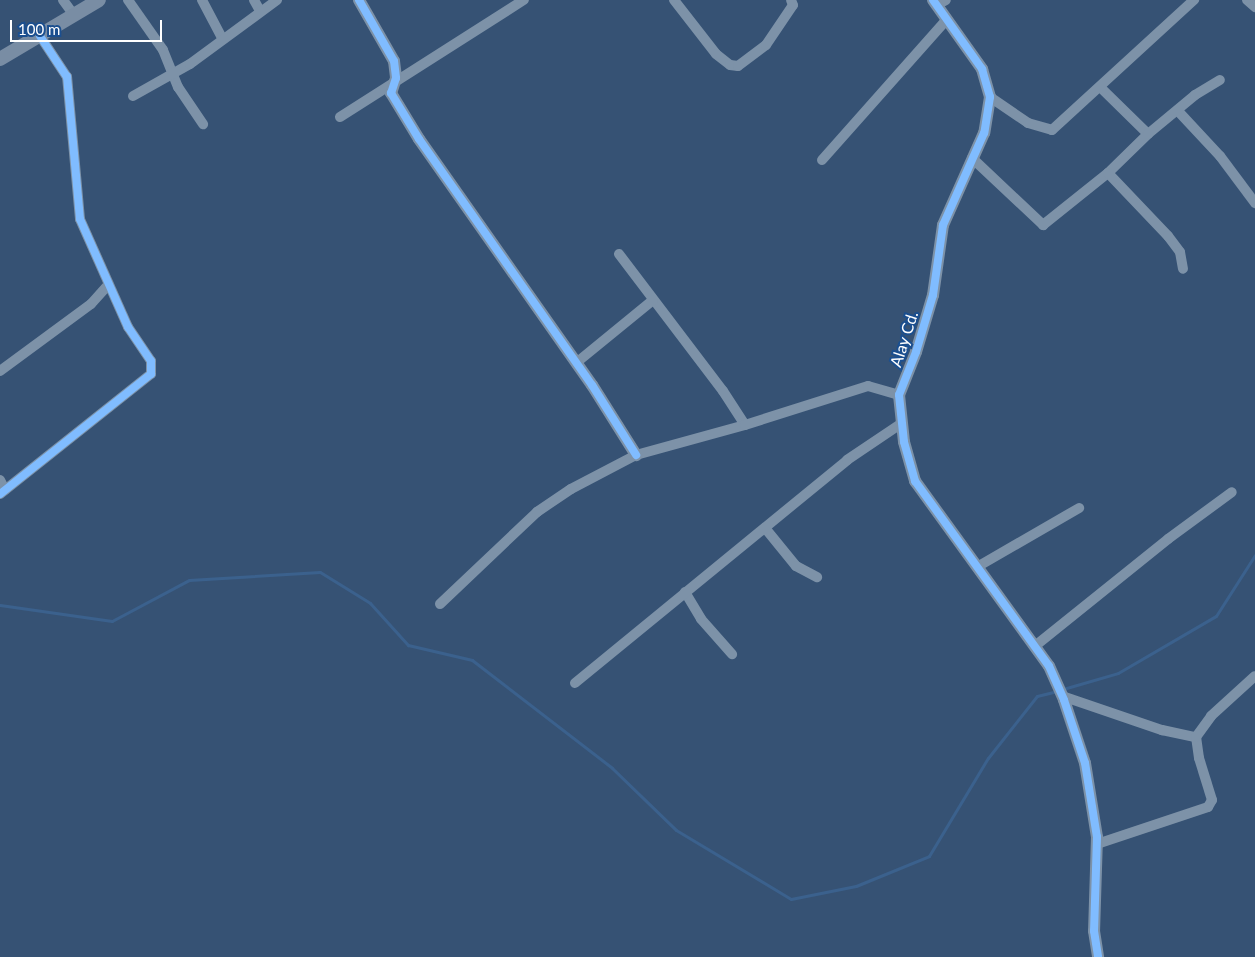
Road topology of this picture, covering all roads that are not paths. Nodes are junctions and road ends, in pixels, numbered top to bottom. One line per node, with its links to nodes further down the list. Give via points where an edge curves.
1 (63, 0): 16 (street)
2 (99, 0): 16 (main road)
3 (128, 0): 21 (street, via 163,50)
4 (202, 0): 19 (street)
5 (254, 0): 15 (street)
6 (277, 0): 15 (street)
7 (358, 0): 23 (street, via 394,61)
8 (524, 0): 23 (street)
9 (674, 0): 10 (street, via 716,54 730,65 738,66 766,45 793,5)
10 (791, 0)
11 (1194, 0): 24 (street)
12 (1247, 0): 14 (street)
13 (938, 2): 17 (street, Alay Cd.)
14 (1255, 7)
15 (260, 11): 19 (street)
16 (74, 15): 18 (main road)
17 (947, 19): 26 (street, Alay Cd., via 982,69); 32 (street)
18 (40, 36): 20 (main road); 37 (street, via 67,78 80,219)
19 (222, 38): 21 (street, via 190,64)
20 (0, 59)
21 (173, 71): 25 (street); 29 (street, via 178,86)
22 (1220, 80): 27 (street)
23 (394, 85): 28 (street); 39 (street, via 391,93 419,139)
24 (1100, 87): 26 (street, via 1052,130 1028,123); 30 (street)
25 (133, 96)
26 (990, 97): 31 (street, Alay Cd., via 984,133)
27 (1178, 111): 30 (street); 34 (street, via 1220,156)
28 (340, 117)
29 (203, 124)
30 (1148, 134): 33 (street)
31 (972, 158): 33 (street, via 1043,225); 41 (street, Alay Cd., via 943,225 932,295 916,352)
32 (822, 160)
33 (1108, 173): 36 (street, via 1168,236 1180,252)
34 (1255, 203)
35 (619, 254): 38 (street)
36 (1183, 269)
37 (108, 286): 40 (street, via 91,304); 45 (street, via 128,327 151,361 151,374)
38 (653, 300): 39 (street); 43 (street)
39 (576, 363): 44 (street)
40 (0, 371)
41 (899, 395): 42 (street, Alay Cd.); 43 (street, via 868,386)
42 (902, 423): 48 (street, via 847,460); 49 (street, Alay Cd., via 915,482)
43 (745, 425): 44 (street)
44 (636, 455): 52 (street, via 571,489 536,512)
45 (2, 488)
46 (1232, 492): 53 (street)
47 (1080, 508): 49 (street)
48 (765, 528): 50 (street, via 796,566); 51 (street)
49 (977, 567): 53 (street, Alay Cd.)
50 (816, 577)
51 (685, 592): 54 (street, via 701,619); 56 (street)
52 (440, 604)
53 (1035, 646): 57 (street, Alay Cd., via 1049,666)
54 (732, 654)
55 (1255, 676): 58 (street, via 1211,716)
56 (575, 683)
57 (1063, 698): 58 (street, via 1162,730); 59 (street, Alay Cd., via 1085,763)
58 (1196, 737): 59 (street, via 1198,758 1212,800 1208,807)
59 (1097, 844): 60 (street, Alay Cd., via 1094,931)
60 (1098, 957)

